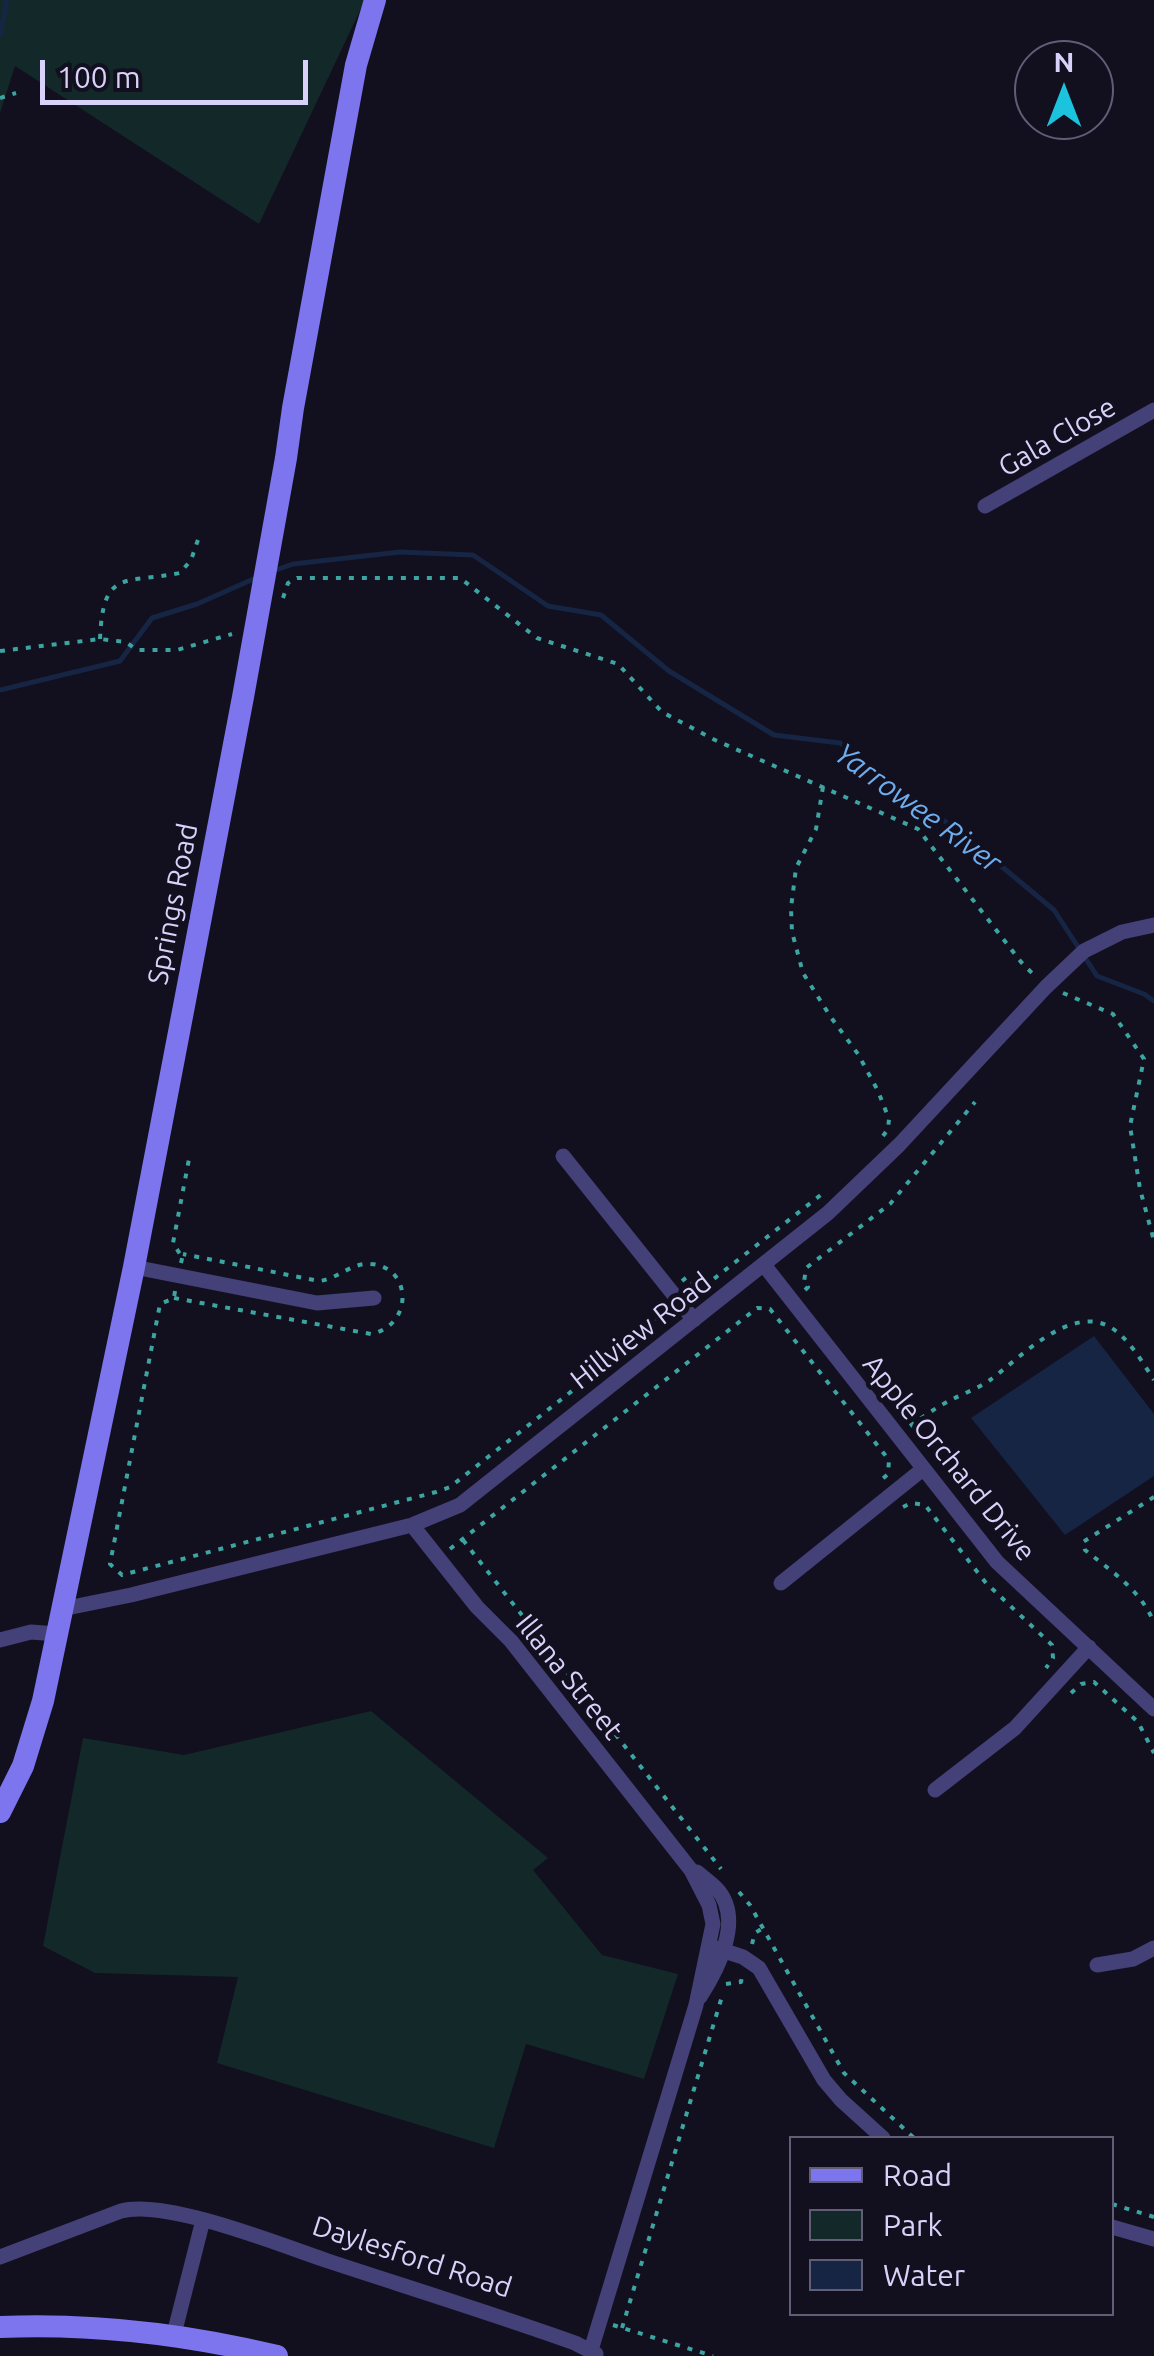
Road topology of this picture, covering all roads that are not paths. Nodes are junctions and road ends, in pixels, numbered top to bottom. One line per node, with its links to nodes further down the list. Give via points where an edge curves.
1 (376, 0): 7 (street, Springs Road, via 356,65)
2 (1154, 411): 3 (street, Gala Close)
3 (986, 506)
4 (1154, 925): 6 (street, Hillview Road, via 1084,951 876,1169)
5 (564, 1156): 9 (street)
6 (764, 1265): 9 (street, Hillview Road); 10 (street, Apple Orchard Drive)
7 (134, 1267): 8 (street, via 310,1302); 13 (street, Springs Road)
8 (374, 1298)
9 (694, 1320): 11 (street, Hillview Road, via 469,1499)
10 (923, 1469): 12 (street); 16 (street, Apple Orchard Drive, via 996,1562)
11 (412, 1525): 13 (street, Hillview Road); 21 (street, Illana Street, via 685,1862 717,1889 728,1926)
12 (781, 1582)
13 (62, 1609): 14 (street, Springs Road)
14 (57, 1634): 15 (street); 19 (street, Springs Road, via 28,1751)
15 (0, 1640)
16 (1088, 1647): 17 (street, Apple Orchard Drive); 18 (street, via 1015,1728)
17 (1154, 1709)
18 (935, 1790)
19 (0, 1812)
20 (1154, 1948): 22 (street)
21 (715, 1949): 23 (street, via 748,1960 764,1974 824,2080); 30 (street, Illana Street, via 700,1976)
22 (1097, 1965)
23 (881, 2136)
24 (203, 2220): 27 (street, Daylesford Road, via 130,2209); 29 (street); 30 (street, Daylesford Road)
25 (1114, 2229): 26 (street)
26 (1154, 2239)
27 (0, 2257)
28 (0, 2327): 29 (street)
29 (174, 2334): 31 (street)
30 (595, 2353)
31 (278, 2356)

